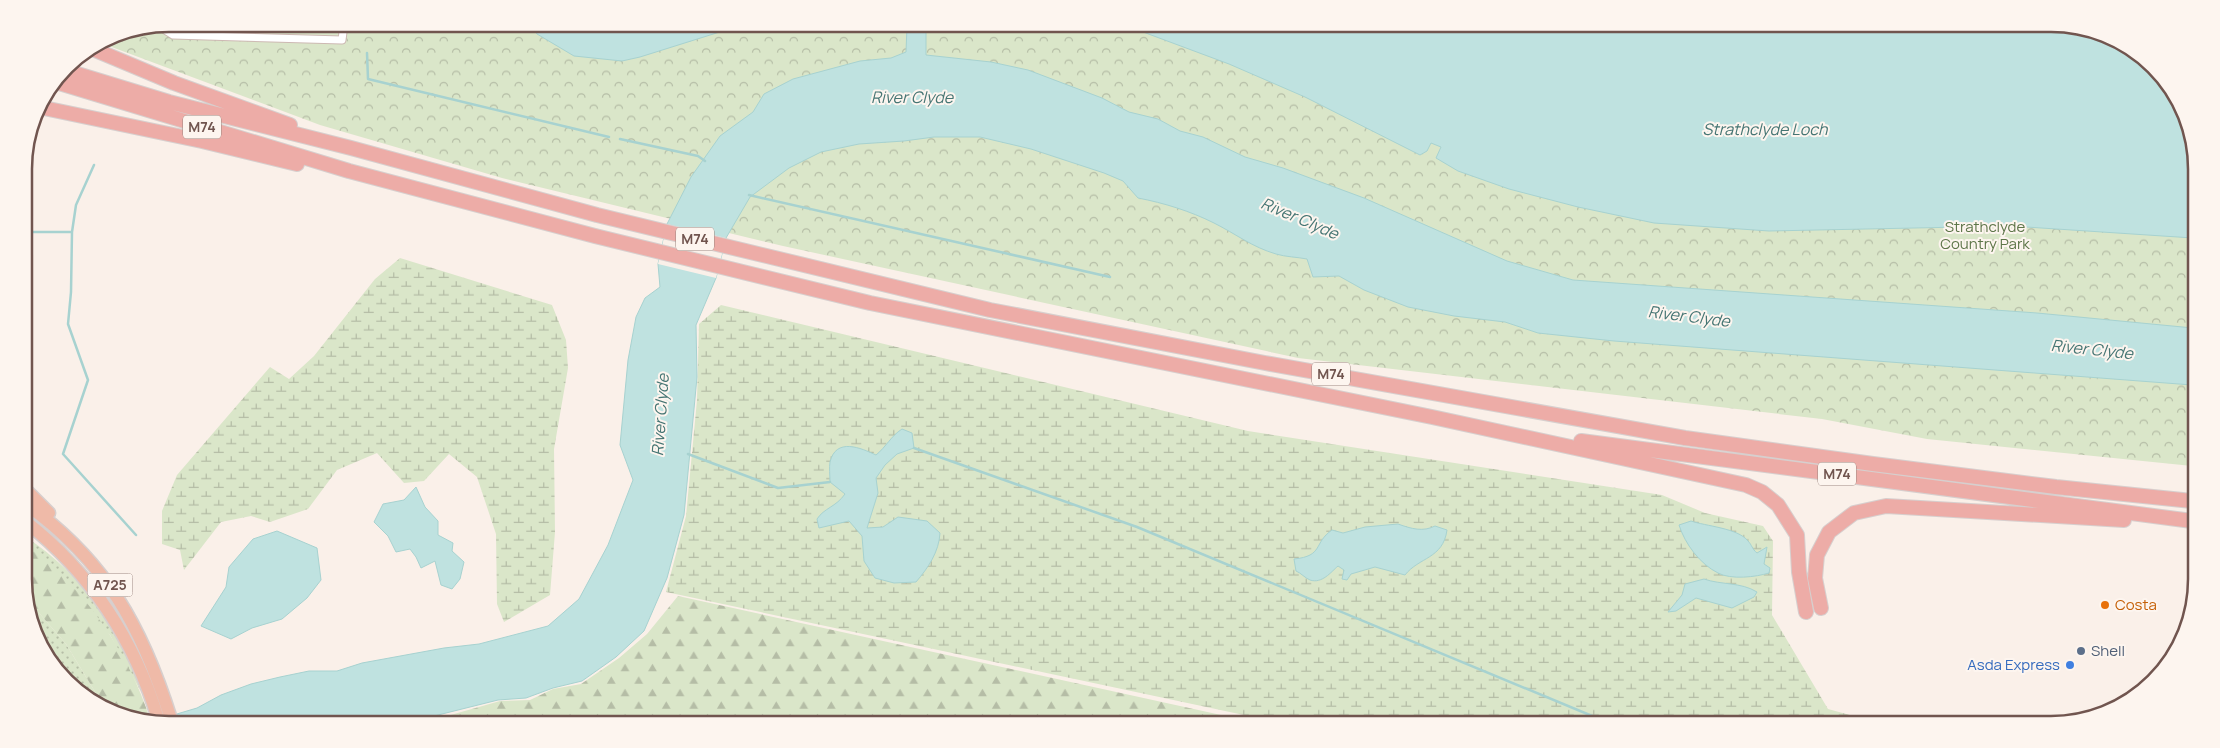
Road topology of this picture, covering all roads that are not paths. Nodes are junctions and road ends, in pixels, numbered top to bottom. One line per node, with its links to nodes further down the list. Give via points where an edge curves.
1 (168, 32): 2 (street, via 173,36 342,40)
2 (343, 32)
3 (101, 51): 7 (highway)
4 (73, 73): 7 (highway, M74, via 169,102)
5 (63, 84): 8 (highway, M74)
6 (47, 109): 8 (highway, via 294,164)
7 (351, 148): 11 (highway, M74, via 597,215 990,310 1685,438 1931,472)
8 (349, 171): 9 (highway, M74, via 870,304)
9 (1481, 428): 13 (highway, M74); 20 (highway, via 1746,485 1762,492 1778,505 1797,535)
10 (32, 497): 18 (highway, A725)
11 (2188, 501)
12 (32, 508): 18 (highway, A725)
13 (2188, 521)
14 (2188, 522): 19 (highway, via 1886,506 1854,513 1829,532 1817,555 1814,578)
15 (32, 527): 17 (highway, A725)
16 (32, 530): 17 (highway)
17 (43, 535): 21 (highway, A725, via 103,602)
18 (79, 547): 21 (highway, A725, via 128,613 148,653)
19 (1820, 608)
20 (1806, 612)
21 (155, 689): 22 (highway, A725); 23 (highway, A725)
22 (158, 715)
23 (169, 716)

